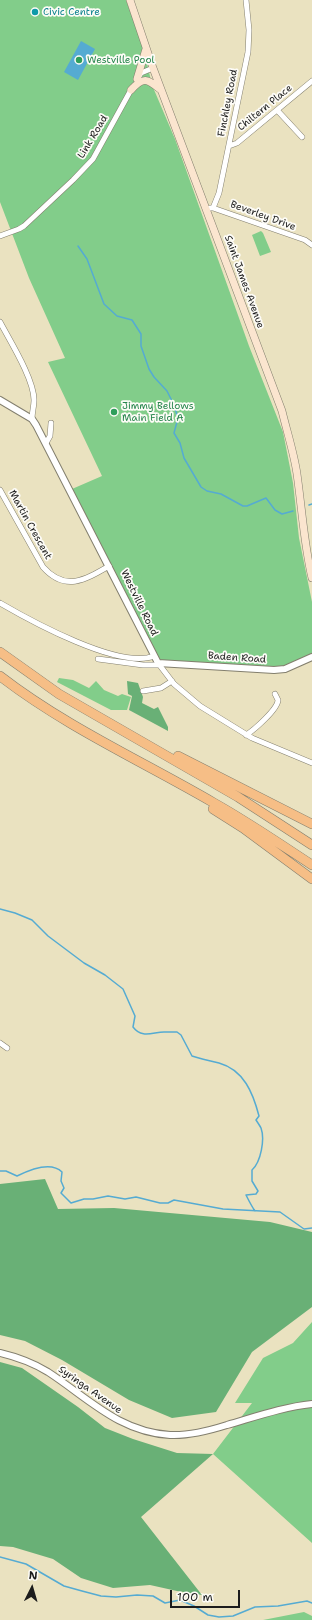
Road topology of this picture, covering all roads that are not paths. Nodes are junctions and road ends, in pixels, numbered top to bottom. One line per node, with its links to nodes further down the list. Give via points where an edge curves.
1 (130, 0): 3 (main road, Saint James Avenue)
2 (246, 0): 11 (street, Finchley Road, via 249,44)
3 (146, 49): 4 (main road, Saint James Avenue); 5 (main road)
4 (153, 68): 5 (street, Link Road, via 141,73); 8 (main road, Saint James Avenue)
5 (137, 79): 7 (street, Link Road)
6 (312, 81): 9 (street, Chiltern Place)
7 (131, 90): 8 (main road, via 143,80 150,82); 13 (street, Link Road, via 93,159 84,170 24,226)
8 (162, 92): 12 (main road, Saint James Avenue)
9 (277, 110): 10 (street); 11 (street, Chiltern Place, via 237,143)
10 (302, 137)
11 (229, 146): 12 (street, Finchley Road, via 220,193)
12 (210, 208): 14 (street, Beverley Drive, via 305,240); 22 (main road, Saint James Avenue, via 291,444)
13 (0, 236)
14 (312, 245)
15 (0, 322): 17 (street, via 32,388)
16 (0, 400): 17 (street, Westville Road)
17 (32, 419): 19 (street, Westville Road)
18 (51, 423): 19 (street, via 50,436)
19 (46, 443): 21 (street, Westville Road)
20 (0, 490): 21 (street, Martin Crescent, via 49,574 74,582)
21 (109, 566): 25 (street, Westville Road)
22 (312, 578)
23 (0, 603): 25 (street, via 63,636 113,655 141,659)
24 (0, 652): 34 (highway, via 59,694)
25 (154, 656): 28 (street, Westville Road)
26 (312, 657): 28 (street, Baden Road, via 285,669 274,670)
27 (98, 660): 28 (street, via 142,665)
28 (159, 664): 30 (street, Westville Road)
29 (0, 676): 36 (highway, via 87,734)
30 (172, 681): 31 (street, via 161,688); 33 (street, Westville Road, via 200,706)
31 (143, 691)
32 (275, 694): 33 (street, via 277,703 261,724)
33 (246, 735): 35 (street, Westville Road)
34 (142, 742): 37 (highway, via 190,762); 38 (highway, via 238,796)
35 (312, 763)
36 (151, 768): 39 (highway, via 245,821); 40 (highway, via 242,828)
37 (312, 824)
38 (312, 845)
39 (312, 865)
40 (312, 879)
41 (0, 1043): 42 (street)
42 (7, 1048)
43 (0, 1353): 44 (street, Syringa Avenue, via 20,1358 39,1367 116,1420 152,1433 195,1434 290,1407)
44 (312, 1404)

